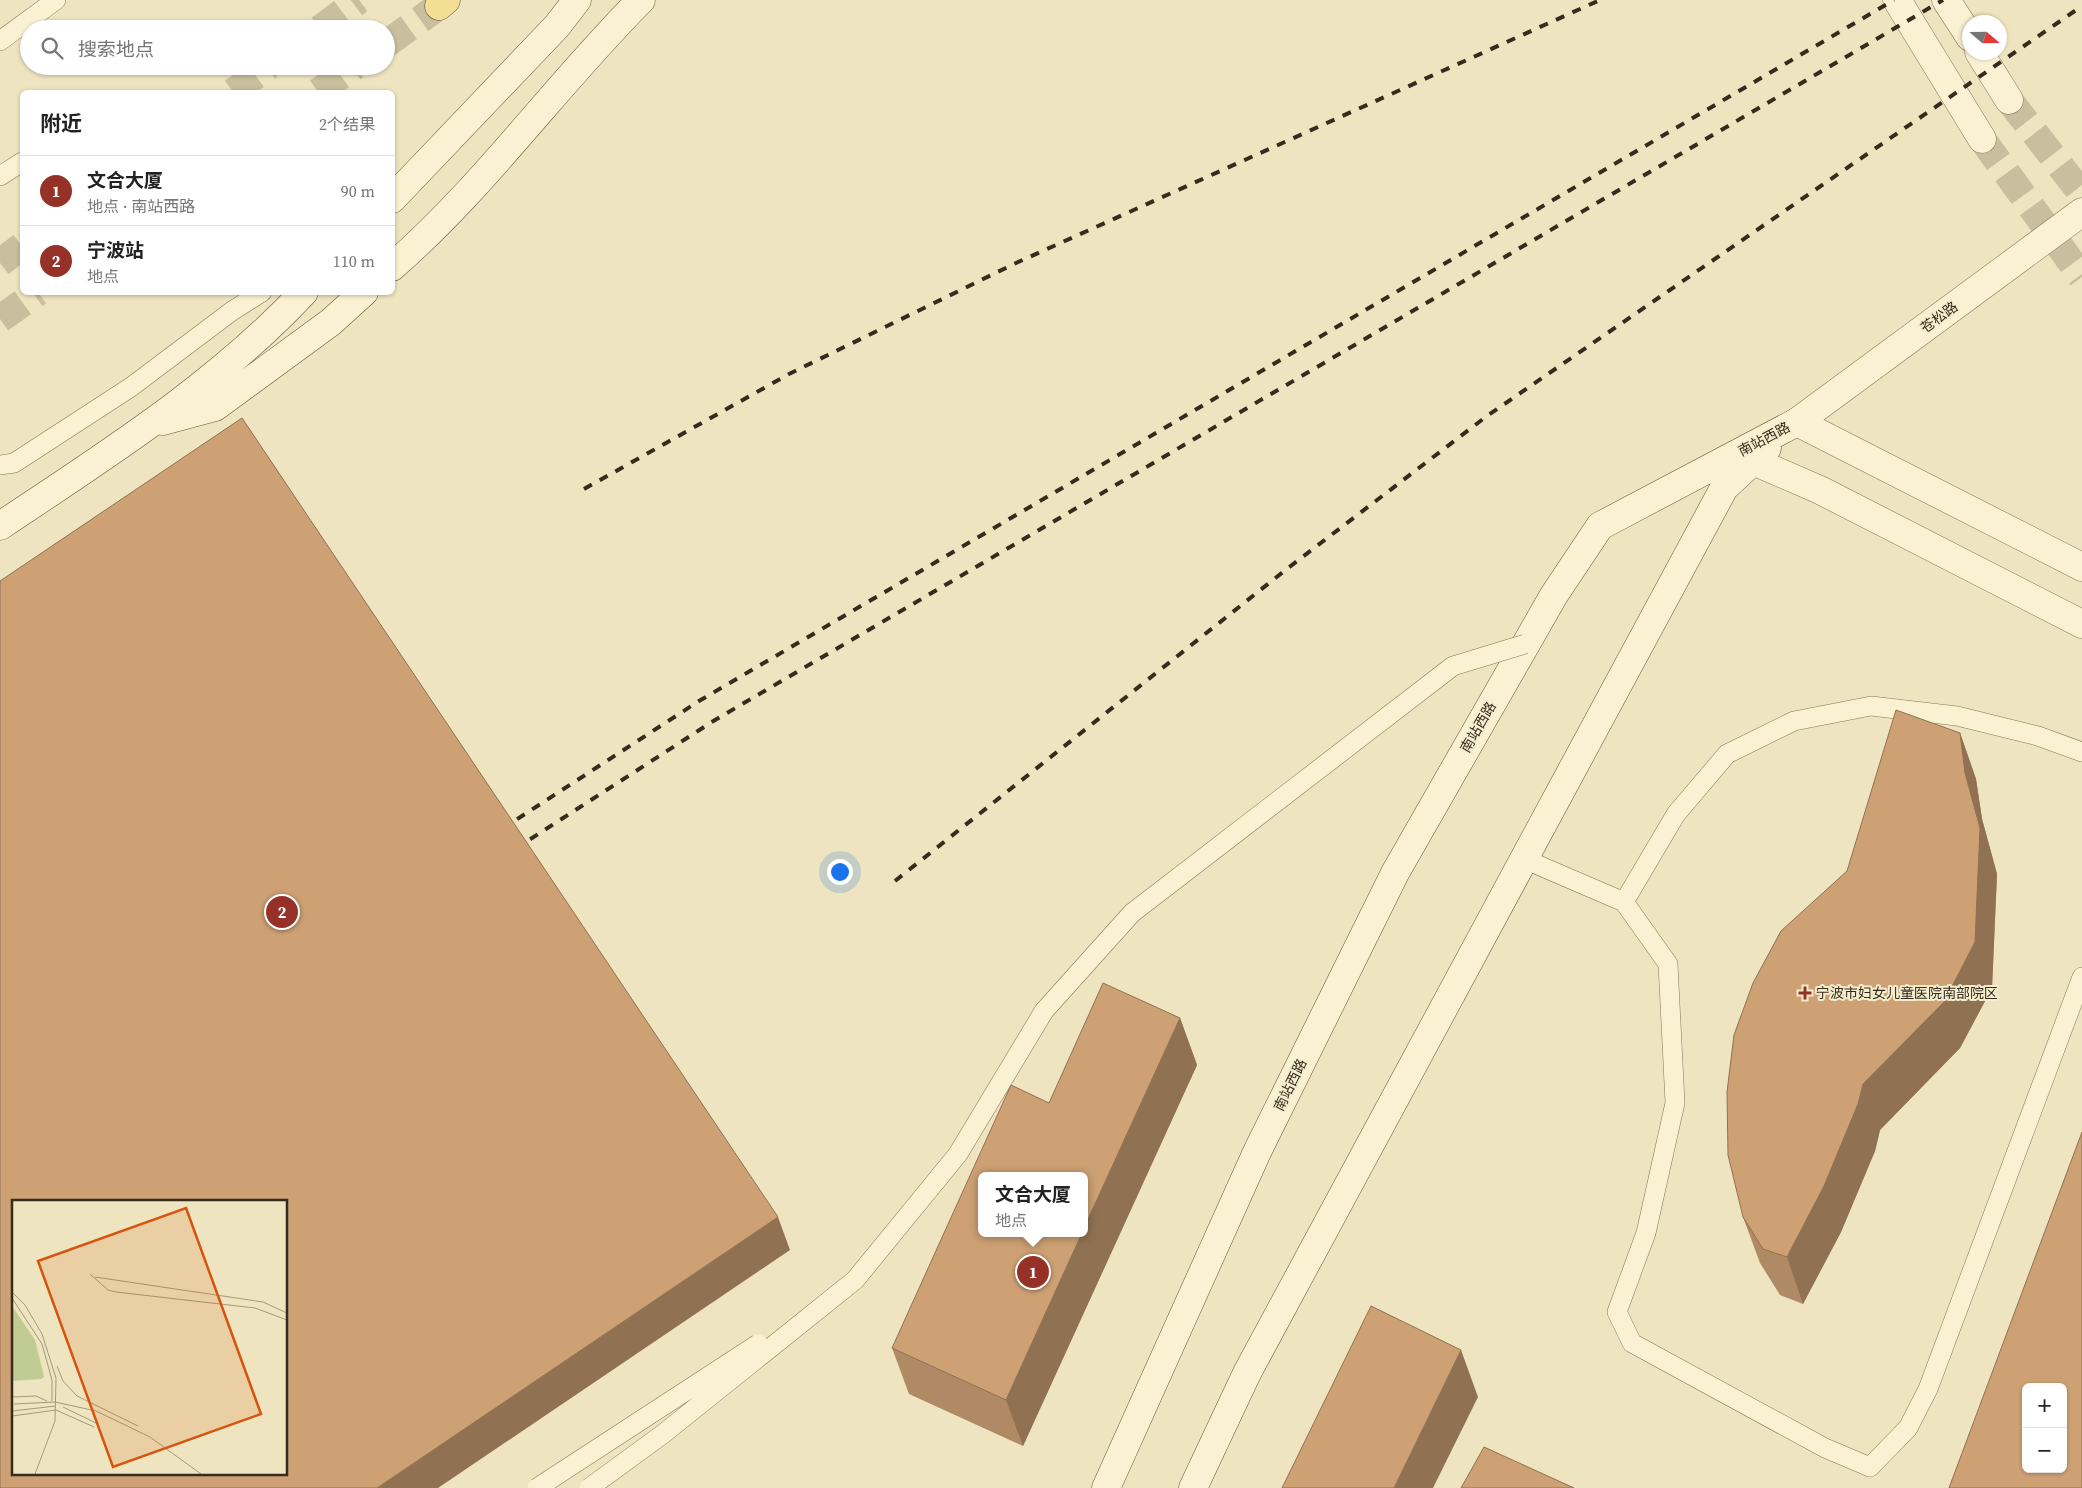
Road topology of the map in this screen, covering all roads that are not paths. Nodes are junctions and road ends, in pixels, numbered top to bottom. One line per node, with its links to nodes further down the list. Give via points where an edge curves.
1 (56, 0): 6 (lane)
2 (576, 0): 15 (main road, via 557,26)
3 (641, 0): 17 (main road, via 417,246)
4 (1897, 0): 12 (main road)
5 (1946, 0): 7 (main road)
6 (29, 20)
7 (1962, 25)
8 (20, 26): 9 (lane)
9 (0, 41)
10 (1984, 60): 11 (main road)
11 (2009, 100)
12 (1982, 139)
13 (20, 163): 14 (lane)
14 (0, 176)
15 (395, 197)
16 (2082, 212): 21 (main road, 苍松路)
17 (395, 265)
18 (257, 295): 24 (lane, via 131,387 14,463)
19 (301, 295): 22 (main road, via 274,325)
20 (361, 295): 22 (main road, via 331,322 215,407)
21 (1797, 422): 23 (main road, 南站西路); 26 (main road); 28 (main road, 南站西路, via 1600,526)
22 (152, 424): 25 (main road)
23 (1753, 461): 27 (main road, via 1820,490); 30 (main road, 南站西路, via 1724,488)
24 (0, 465)
25 (0, 526)
26 (2082, 567)
27 (2082, 624)
28 (1525, 644): 33 (lane, bridge, via 1453,666 1132,913 1044,1010 958,1154); 36 (main road, 南站西路, via 1395,873 1257,1152)
29 (2082, 752): 31 (lane, via 2038,736 1956,716 1870,706 1794,721 1727,754 1676,814)
30 (1524, 859): 31 (lane); 37 (main road, 南站西路, via 1247,1373)
31 (1624, 902): 32 (lane, via 1668,964 1675,1103 1646,1234 1617,1312 1632,1343 1825,1448 1870,1467 1908,1428 1928,1389)
32 (2082, 977)
33 (855, 1280): 34 (lane, bridge); 35 (lane, bridge, via 663,1434)
34 (537, 1488)
35 (589, 1488)
36 (1106, 1488)
37 (1193, 1488)

